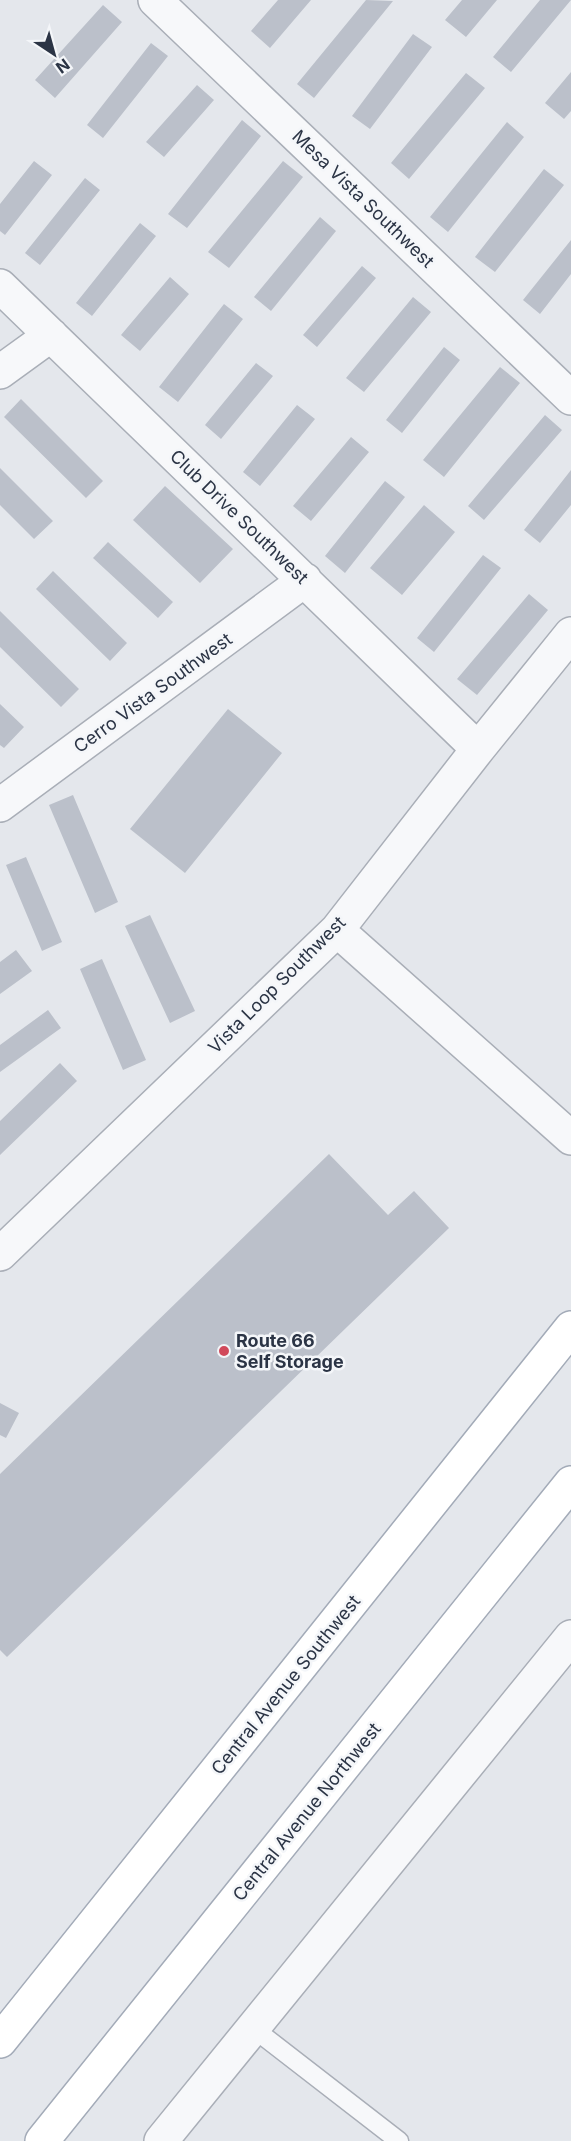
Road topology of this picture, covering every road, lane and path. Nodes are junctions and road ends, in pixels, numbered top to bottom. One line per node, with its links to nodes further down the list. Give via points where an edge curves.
1 (155, 0): 5 (street, Mesa Vista Southwest)
2 (0, 286): 3 (street, Club Drive Southwest)
3 (51, 335): 4 (street); 6 (street, Club Drive Southwest)
4 (0, 372)
5 (571, 398)
6 (305, 580): 8 (street, Club Drive Southwest); 9 (street, Cerro Vista Southwest)
7 (571, 634): 8 (street, Vista Loop Southwest)
8 (478, 749): 10 (street, Vista Loop Southwest)
9 (0, 805)
10 (337, 930): 11 (street); 12 (street, Vista Loop Southwest)
11 (571, 1138)
12 (0, 1254)
13 (571, 1328): 17 (main road, Central Avenue Southwest)
14 (571, 1483): 18 (main road, Central Avenue Northwest)
15 (571, 1637): 16 (street)
16 (253, 2028): 19 (street); 20 (lane)
17 (0, 2041)
18 (42, 2141)
19 (161, 2141)
20 (399, 2141)

